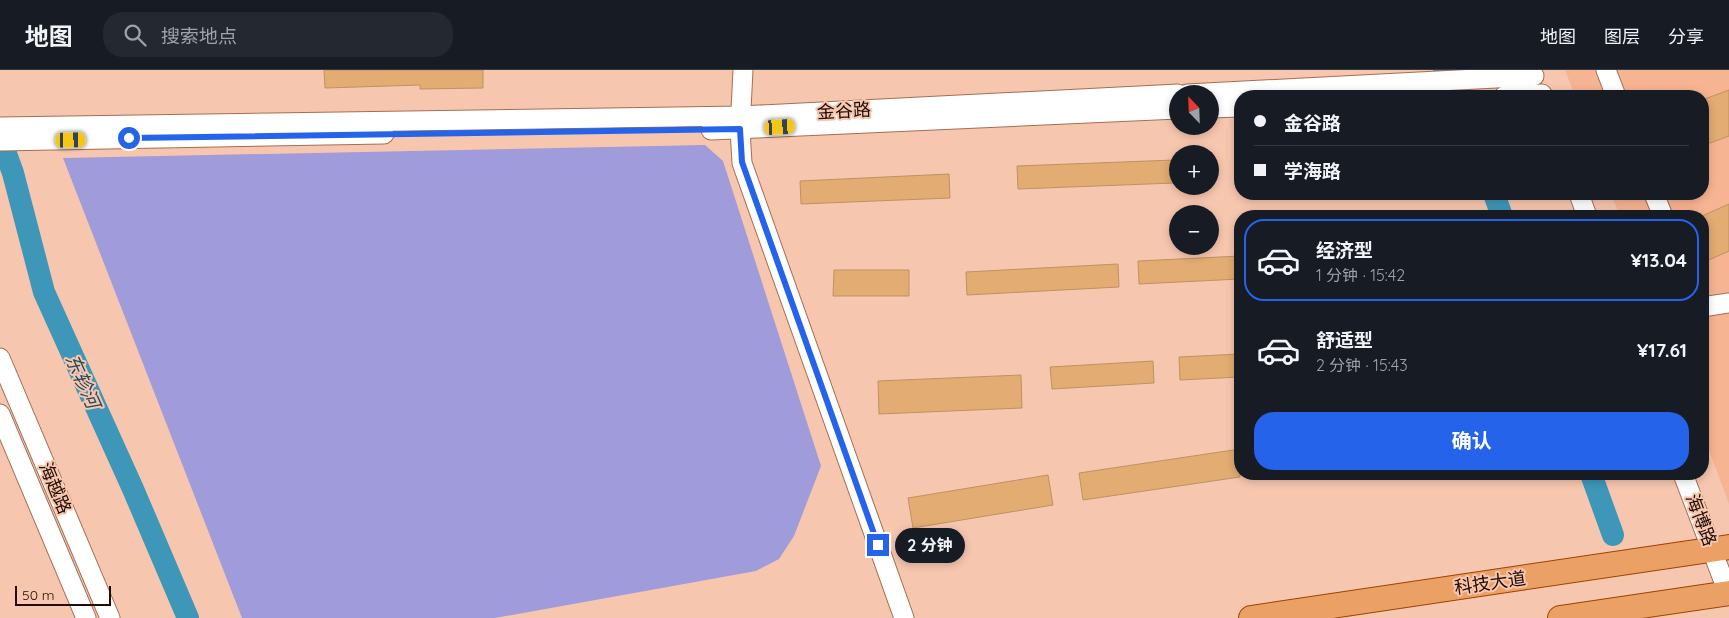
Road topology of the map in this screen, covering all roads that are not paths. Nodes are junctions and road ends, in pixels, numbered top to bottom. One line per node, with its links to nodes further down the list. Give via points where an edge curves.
1 (743, 70): 13 (street)
2 (1606, 70): 6 (street)
3 (1533, 73): 4 (street, via 1467,80); 5 (street)
4 (1264, 90)
5 (1540, 90)
6 (1614, 90)
7 (1219, 92): 8 (street)
8 (1234, 92)
9 (1169, 95): 13 (street, 金谷路)
10 (1234, 106): 11 (street)
11 (1219, 107)
12 (1169, 109): 13 (street, 金谷路)
13 (740, 123): 15 (street, 金谷路); 26 (street, via 742,162)
14 (0, 127): 15 (street, 金谷路)
15 (31, 133): 16 (street, 金谷路)
16 (0, 141)
17 (1729, 303): 18 (street)
18 (1709, 306)
19 (0, 358): 25 (street, 海越路)
20 (0, 414): 24 (street, 海越路)
21 (1687, 480): 22 (street, 海博路)
22 (1720, 548): 23 (street, 海博路); 27 (main road, 科技大道)
23 (1729, 593): 28 (main road)
24 (86, 618)
25 (110, 618)
26 (904, 618)
27 (1251, 618)
28 (1560, 618)

